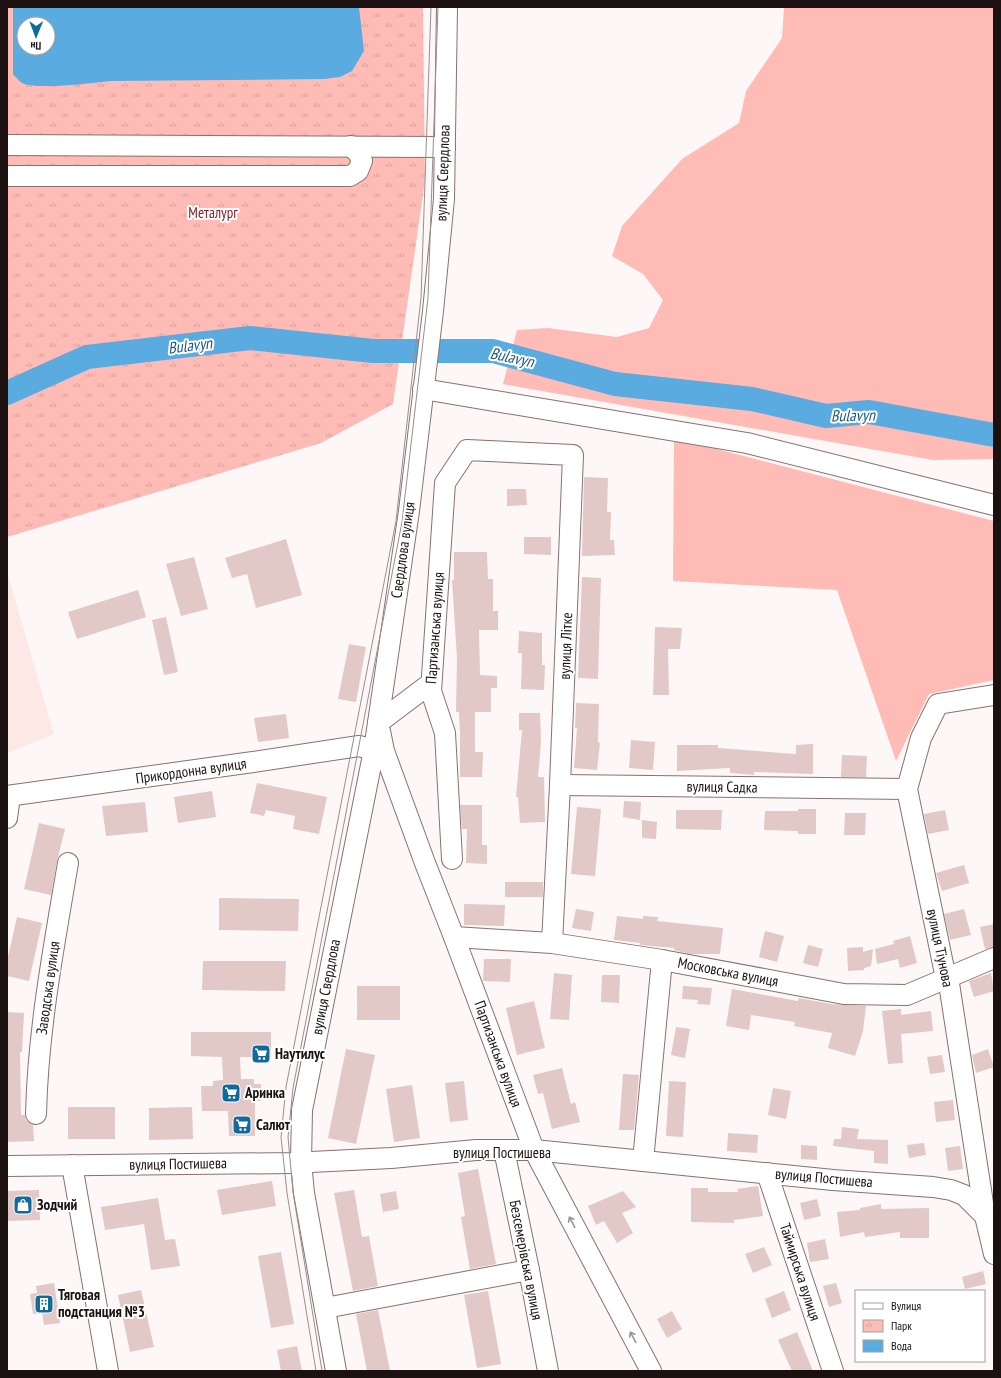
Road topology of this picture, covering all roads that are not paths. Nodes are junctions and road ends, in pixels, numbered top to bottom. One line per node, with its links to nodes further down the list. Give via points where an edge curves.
1 (447, 7): 4 (street, вулиця Свердлова)
2 (7, 144): 3 (street)
3 (351, 146): 4 (street); 5 (street, via 362,161 358,171 350,176)
4 (445, 147): 6 (street, вулиця Свердлова, via 444,199)
5 (7, 176)
6 (424, 383): 8 (street, via 747,443); 11 (street, Свердлова вулиця, via 395,616)
7 (467, 450): 9 (street, Партизанська вулиця, via 444,482); 13 (street, вулиця Літке, via 573,455)
8 (994, 505)
9 (431, 683): 11 (street); 17 (street, Партизанська вулиця, via 431,691 445,733)
10 (994, 695): 14 (street, вулиця Тіунова, via 938,704 921,738)
11 (378, 723): 12 (street, вулиця Свердлова); 19 (street, Партизанська вулиця, via 392,775)
12 (374, 750): 15 (street, Прикордонна вулиця, via 359,746); 28 (street, вулиця Свердлова, via 302,1110)
13 (560, 785): 14 (street, вулиця Садка); 20 (street, вулиця Літке)
14 (907, 790): 23 (street, вулиця Тіунова, via 944,969)
15 (9, 796): 16 (street)
16 (7, 818)
17 (452, 859)
18 (68, 863): 24 (street, Заводська вулиця, via 41,1030)
19 (454, 937): 20 (street, Московська вулиця); 26 (street, Партизанська вулиця)
20 (552, 943): 22 (street, Московська вулиця)
21 (994, 958): 23 (street, Московська вулиця)
22 (662, 960): 23 (street, Московська вулиця, via 844,994 907,995); 27 (street)
23 (948, 977): 32 (street, вулиця Тіунова)
24 (36, 1114)
25 (504, 1150): 26 (street, вулиця Постишева); 28 (street, вулиця Постишева); 34 (street, Безсемерівська вулиця)
26 (534, 1150): 27 (street, вулиця Постишева); 39 (street, Партизанська вулиця, one-way to 26)
27 (642, 1161): 31 (street, вулиця Постишева)
28 (301, 1162): 29 (street, вулиця Постишева); 35 (street, вулиця Свердлова)
29 (72, 1165): 30 (street, вулиця Постишева); 36 (street)
30 (7, 1166)
31 (767, 1173): 32 (street, вулиця Постишева, via 950,1190 964,1195); 40 (street, Таймирська вулиця)
32 (985, 1216): 33 (street, вулиця Тіунова)
33 (994, 1254)
34 (529, 1270): 35 (street); 38 (street, Безсемерівська вулиця)
35 (325, 1308): 37 (street, вулиця Свердлова)
36 (108, 1371)
37 (336, 1371)
38 (548, 1371)
39 (651, 1371)
40 (833, 1371)

